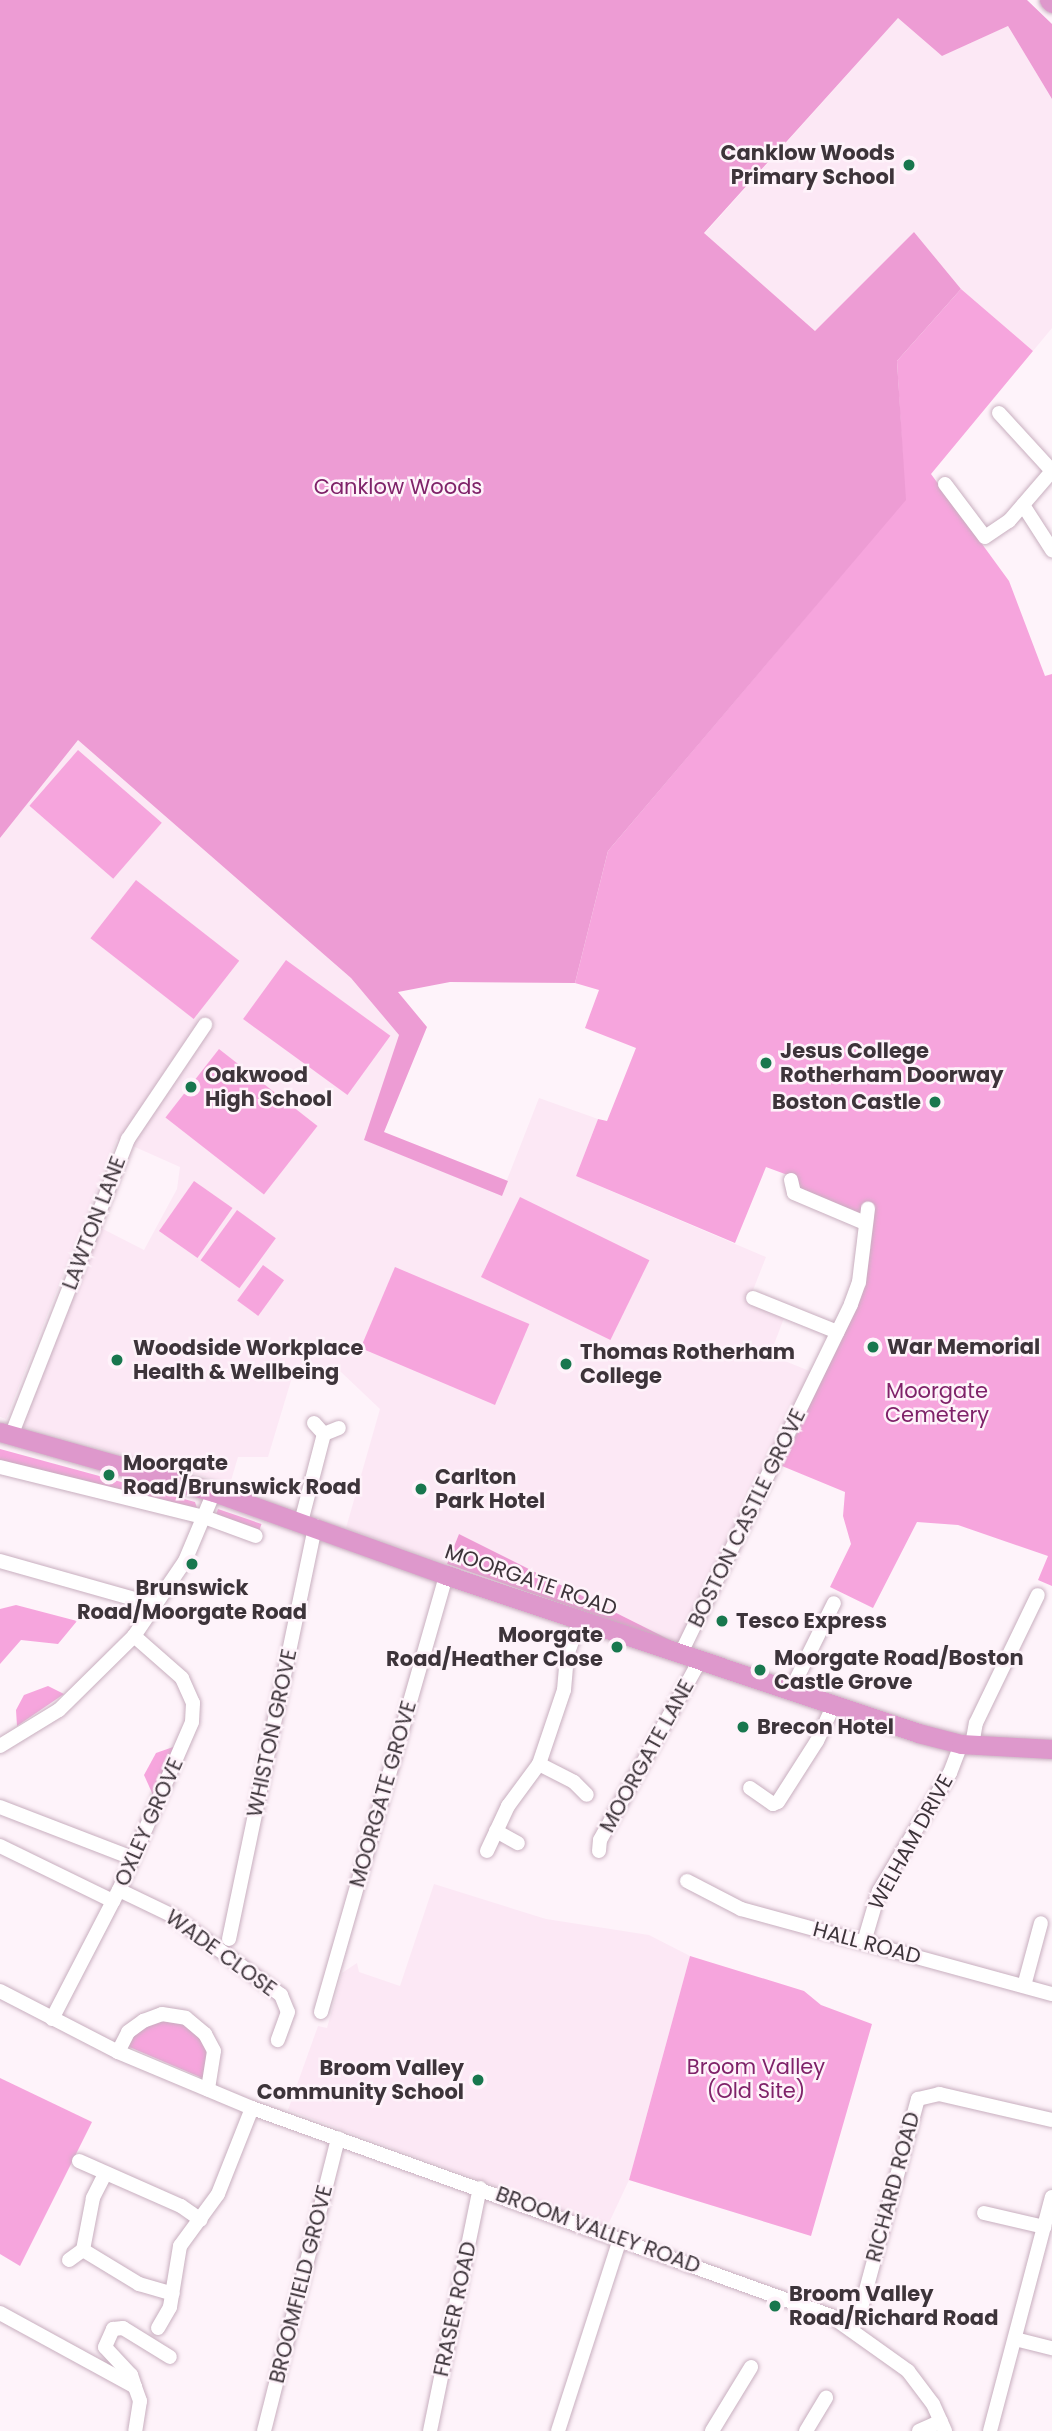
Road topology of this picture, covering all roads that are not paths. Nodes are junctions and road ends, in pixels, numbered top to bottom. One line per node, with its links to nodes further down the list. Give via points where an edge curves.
1 (999, 413): 2 (street)
2 (1052, 471): 4 (street)
3 (945, 484): 4 (street, via 985,537 998,532)
4 (1023, 505): 5 (street)
5 (1052, 550)
6 (205, 1025): 11 (street, LAWTON LANE, via 128,1139)
7 (790, 1180): 9 (street, BOSTON CASTLE GROVE, via 794,1193 866,1216 859,1282)
8 (753, 1298): 9 (street)
9 (837, 1332): 24 (street, BOSTON CASTLE GROVE)
10 (339, 1428): 15 (street, WHISTON GROVE, via 319,1428)
11 (6, 1434): 13 (main road, MOORGATE ROAD)
12 (0, 1467): 14 (street)
13 (214, 1492): 14 (street); 15 (main road, MOORGATE ROAD)
14 (204, 1517): 16 (street); 21 (street, via 185,1560)
15 (308, 1524): 18 (main road, MOORGATE ROAD); 44 (street, WHISTON GROVE)
16 (256, 1536)
17 (0, 1561): 21 (street)
18 (446, 1575): 22 (main road, MOORGATE ROAD); 49 (street, MOORGATE GROVE)
19 (1038, 1595): 28 (street, WELHAM DRIVE)
20 (834, 1603): 26 (street)
21 (156, 1605): 23 (street)
22 (580, 1619): 24 (main road, MOORGATE ROAD); 31 (street, via 567,1655 564,1690)
23 (134, 1636): 29 (street, via 59,1710); 40 (street, OXLEY GROVE, via 182,1678 194,1712)
24 (680, 1655): 25 (main road, MOORGATE ROAD)
25 (699, 1662): 26 (main road, MOORGATE ROAD); 39 (street, MOORGATE LANE, via 600,1840)
26 (790, 1692): 27 (main road, MOORGATE ROAD)
27 (833, 1706): 28 (main road, MOORGATE ROAD); 32 (street, via 817,1741 778,1802 773,1804)
28 (967, 1744): 30 (main road, MOORGATE ROAD); 45 (street, WELHAM DRIVE, via 879,1891)
29 (0, 1746)
30 (1052, 1749)
31 (538, 1764): 33 (street, via 568,1778); 35 (street)
32 (750, 1788)
33 (587, 1795)
34 (0, 1807): 40 (street)
35 (496, 1831): 36 (street); 38 (street)
36 (518, 1843)
37 (0, 1846): 42 (street, WADE CLOSE)
38 (487, 1851)
39 (599, 1851)
40 (132, 1858): 42 (street, OXLEY GROVE)
41 (687, 1881): 45 (street, HALL ROAD, via 723,1903)
42 (116, 1895): 50 (street, OXLEY GROVE); 51 (street, WADE CLOSE, via 173,1916 281,1995 288,2012)
43 (1041, 1923): 46 (street)
44 (229, 1939)
45 (864, 1942): 46 (street, HALL ROAD)
46 (1024, 1986): 48 (street, HALL ROAD)
47 (0, 1991): 50 (street, BROOM VALLEY ROAD)
48 (1052, 1994)
49 (321, 2012)
50 (52, 2019): 52 (street, BROOM VALLEY ROAD)
51 (278, 2040)
52 (118, 2052): 53 (street, BROOM VALLEY ROAD); 53 (street, via 128,2032 143,2021 162,2014 186,2018 201,2028 214,2051)
53 (208, 2090): 54 (street, BROOM VALLEY ROAD)
54 (252, 2108): 56 (street, BROOM VALLEY ROAD); 62 (street, via 224,2183)
55 (1052, 2120): 70 (street, RICHARD ROAD, via 939,2094 918,2099)
56 (338, 2138): 59 (street, BROOM VALLEY ROAD); 79 (street, BROOMFIELD GROVE)
57 (79, 2161): 58 (street)
58 (105, 2174): 62 (street, via 181,2206); 65 (street, via 91,2206)
59 (480, 2188): 64 (street, BROOM VALLEY ROAD); 80 (street, FRASER ROAD)
60 (1052, 2197): 63 (street)
61 (984, 2213): 63 (street)
62 (201, 2220): 67 (street, via 176,2257)
63 (1044, 2227): 71 (street)
64 (620, 2239): 70 (street, BROOM VALLEY ROAD, via 794,2299); 81 (street)
65 (83, 2250): 66 (street); 67 (street, via 139,2284)
66 (69, 2260)
67 (173, 2294): 69 (street)
68 (0, 2313): 75 (street)
69 (158, 2328)
70 (852, 2328): 77 (street, BROOM VALLEY ROAD, via 908,2371)
71 (1015, 2339): 72 (street); 85 (street)
72 (1052, 2348)
73 (170, 2357): 75 (street, via 123,2328 113,2329 105,2347 131,2375)
74 (751, 2367): 82 (street)
75 (135, 2387): 78 (street, via 139,2396)
76 (826, 2398): 83 (street)
77 (943, 2426): 84 (street)
78 (135, 2431)
79 (264, 2431)
80 (430, 2431)
81 (558, 2431)
82 (712, 2431)
83 (806, 2431)
84 (919, 2431)
85 (990, 2431)

